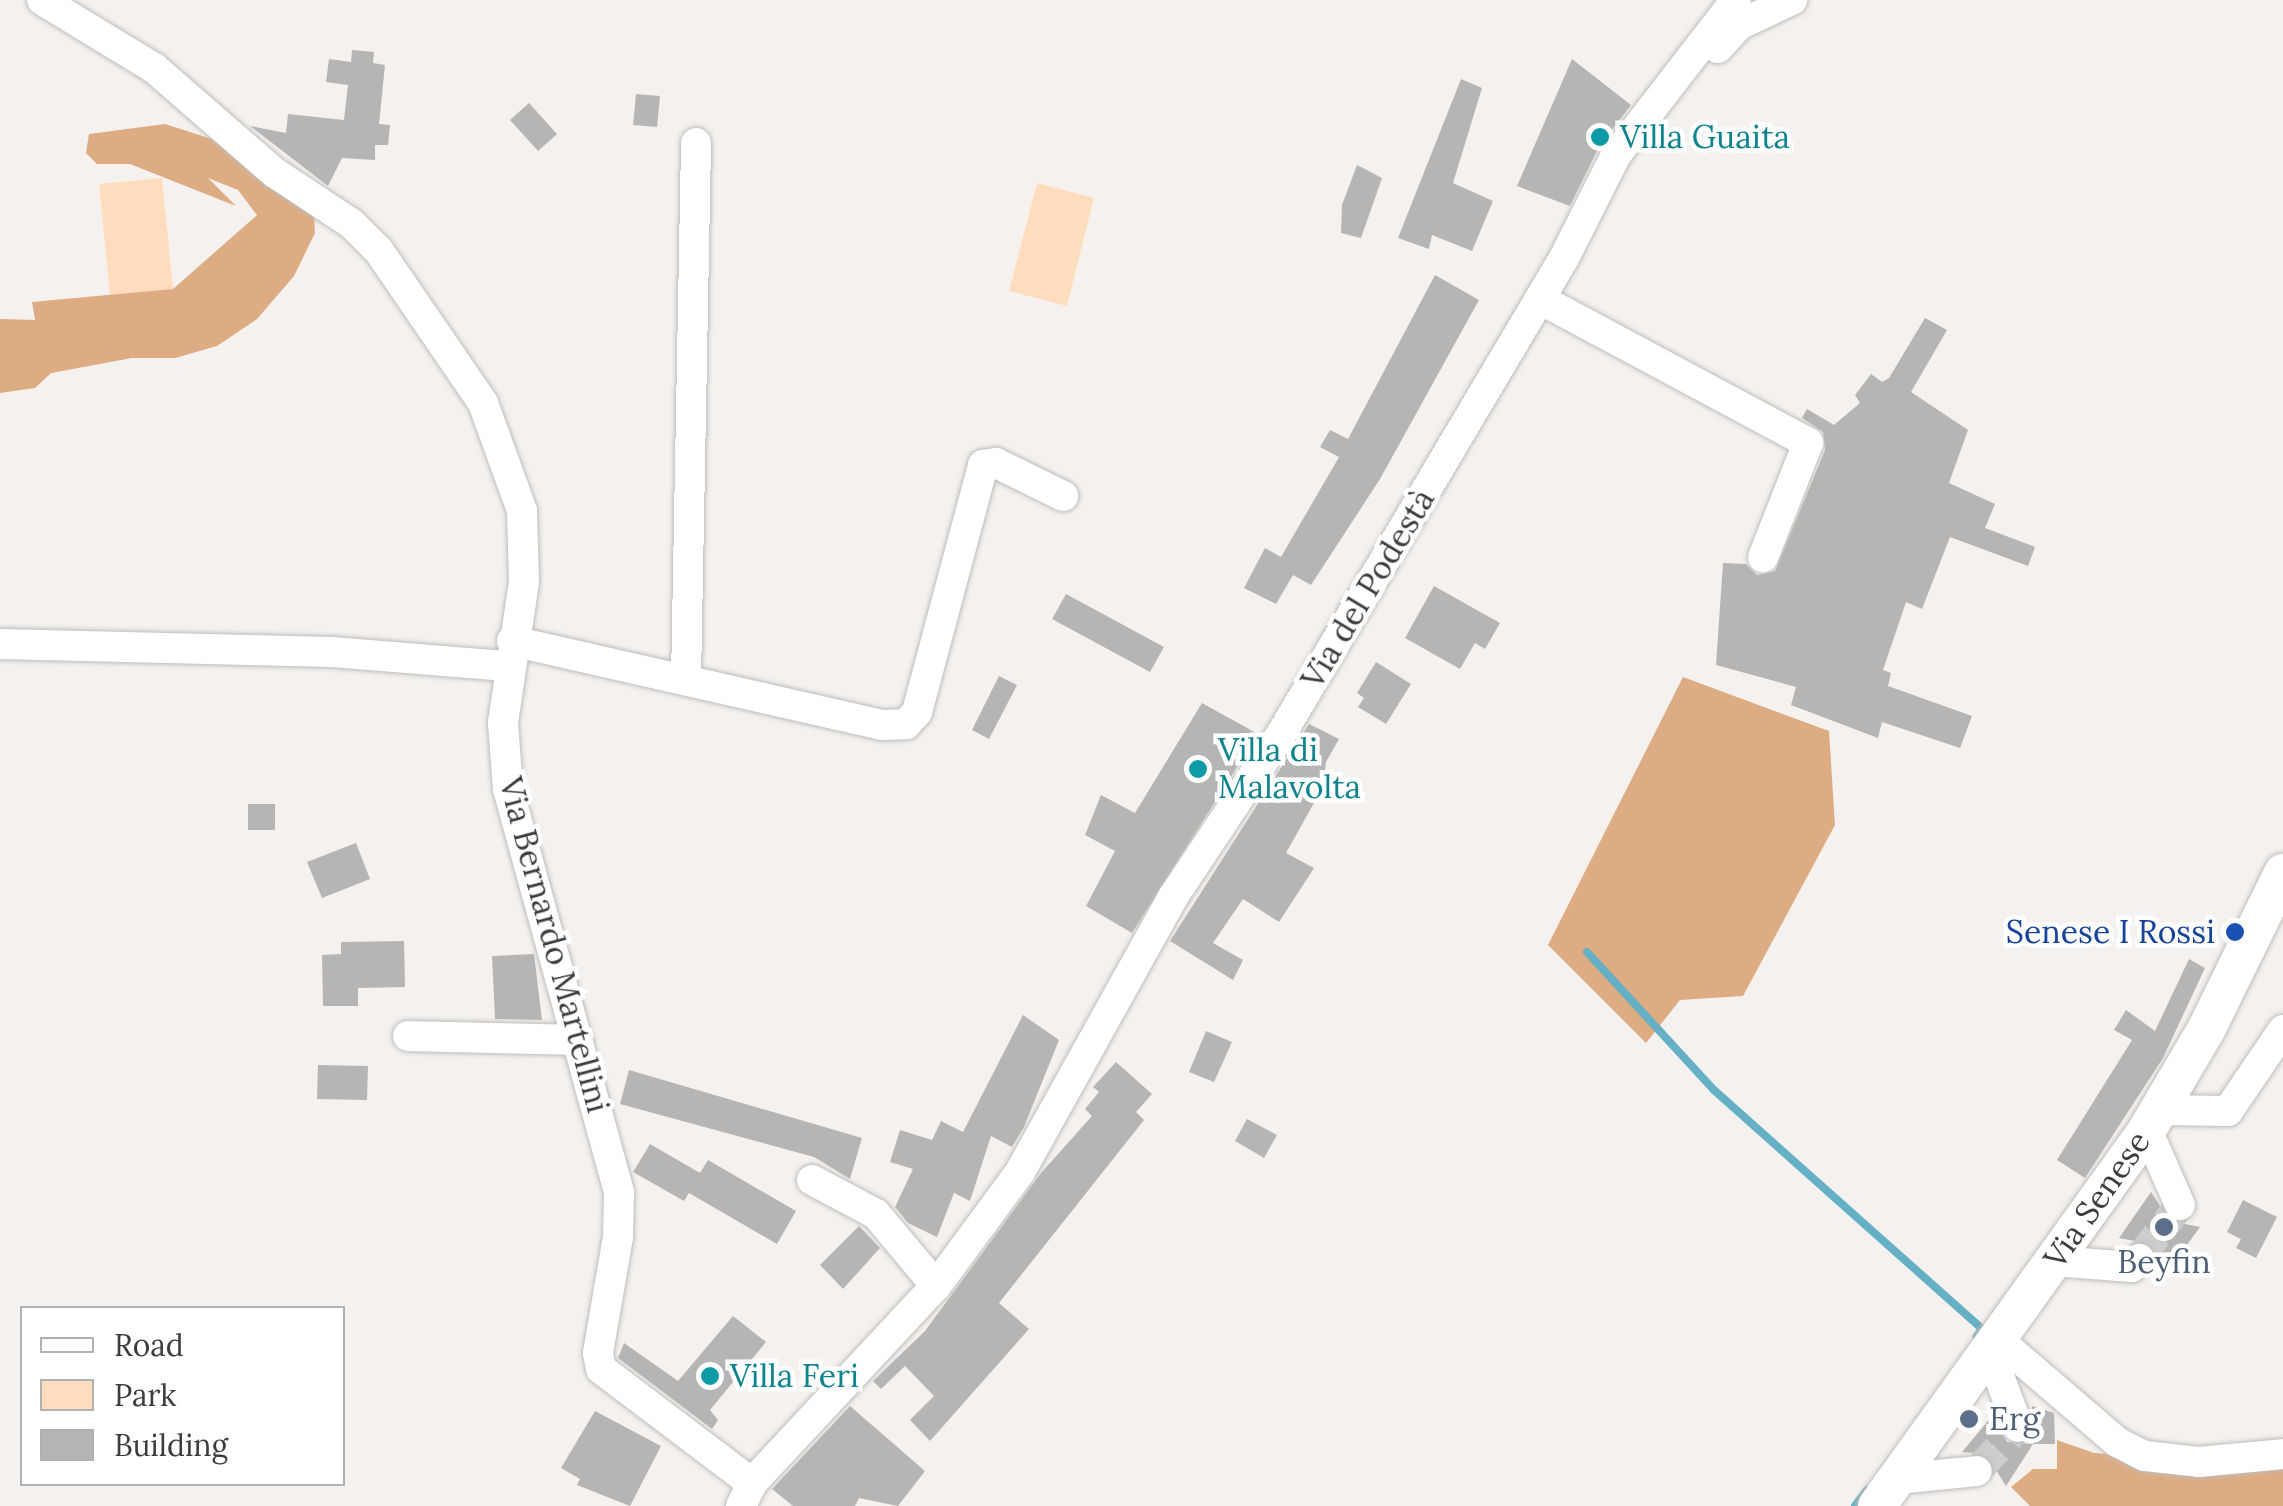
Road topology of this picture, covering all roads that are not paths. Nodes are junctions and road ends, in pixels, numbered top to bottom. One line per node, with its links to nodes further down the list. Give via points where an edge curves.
1 (42, 0): 10 (street, Via Bernardo Martellini, via 154,68 275,173 379,250 483,404 500,442 522,510 524,582)
2 (1736, 0): 4 (street, Via del Podestà)
3 (1792, 0): 4 (street, via 1740,25 1689,80)
4 (1656, 102): 6 (street, Via del Podestà, via 1616,155)
5 (696, 143): 11 (street)
6 (1540, 299): 8 (street, via 1808,443); 21 (street, Via del Podestà, via 1280,736 1173,898 1020,1172)
7 (1062, 496): 11 (street, via 996,464 983,465 916,712 906,724 882,725)
8 (1763, 556)
9 (0, 644): 10 (street)
10 (510, 653): 11 (street); 15 (street, Via Bernardo Martellini, via 508,789)
11 (686, 680)
12 (2278, 901): 16 (main road, Via Senese)
13 (2283, 1030): 16 (street, via 2228,1111)
14 (408, 1036): 15 (street)
15 (578, 1040): 27 (street, Via Bernardo Martellini, via 619,1193 601,1369)
16 (2153, 1120): 18 (street); 20 (main road, Via Senese)
17 (812, 1180): 21 (street, via 876,1214)
18 (2180, 1205)
19 (2139, 1260): 20 (street, via 2132,1267)
20 (2053, 1261): 22 (main road, Via Senese)
21 (936, 1286): 27 (street, Via del Podestà)
22 (1993, 1344): 23 (street); 24 (street, via 2117,1442 2145,1456 2199,1462); 26 (main road, Via Senese)
23 (2018, 1427)
24 (2283, 1454)
25 (1977, 1470): 26 (street)
26 (1887, 1492)
27 (746, 1494)

